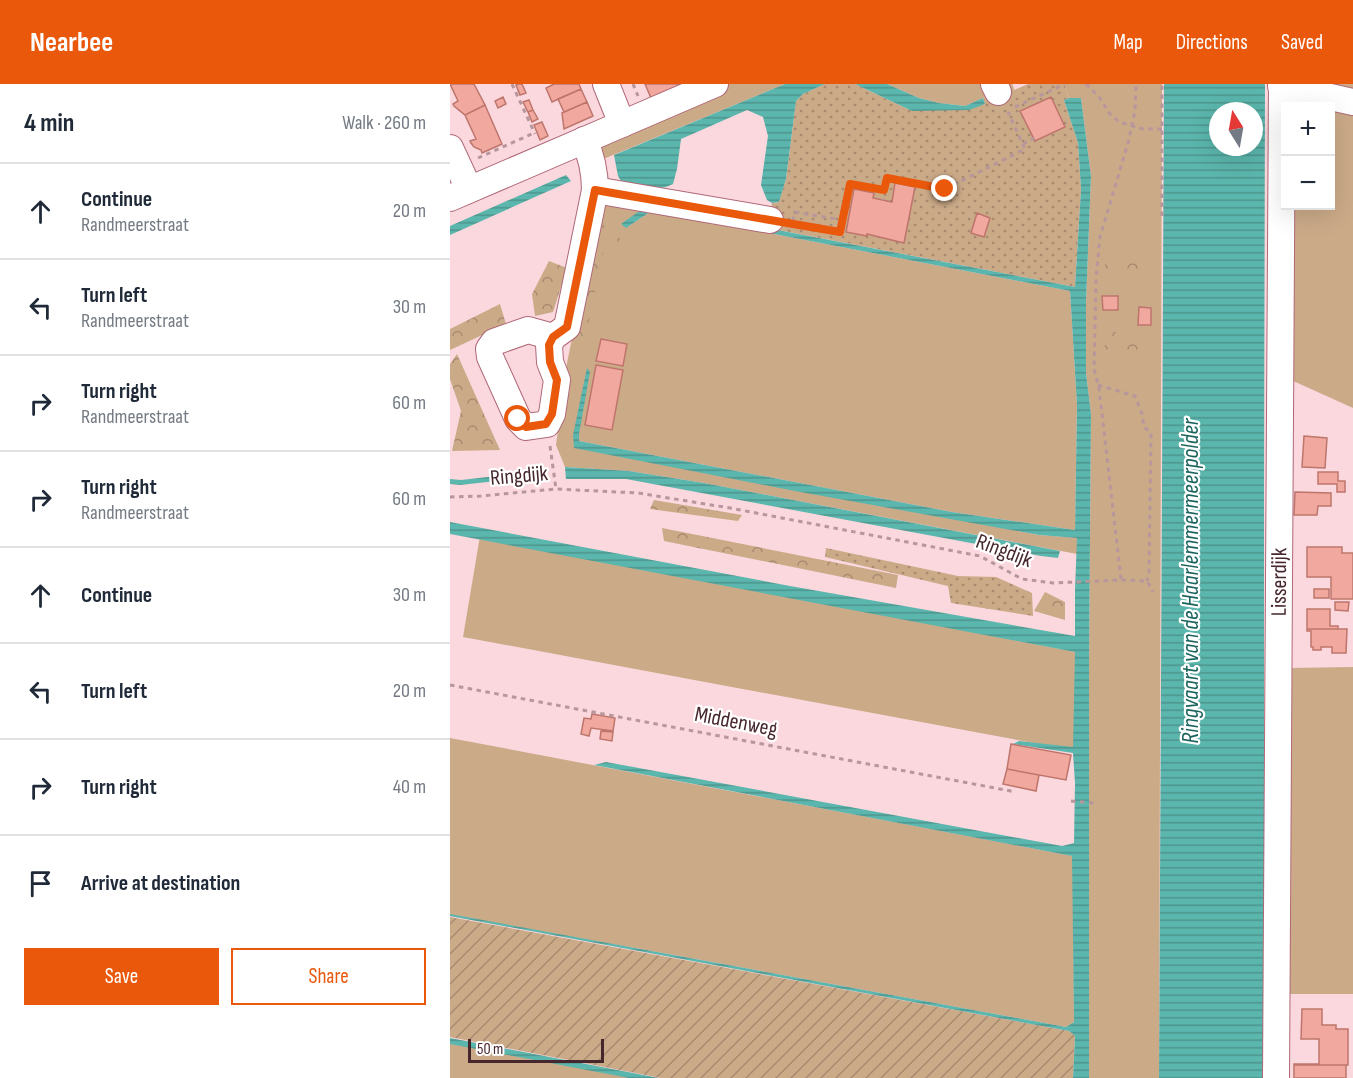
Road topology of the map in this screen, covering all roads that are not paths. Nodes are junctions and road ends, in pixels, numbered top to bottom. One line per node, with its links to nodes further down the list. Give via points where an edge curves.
1 (606, 84): 5 (street)
2 (715, 84): 5 (street)
3 (1282, 85): 4 (street); 11 (street, Lisserdijk)
4 (1353, 102)
5 (622, 124): 6 (street)
6 (584, 140): 7 (street, via 545,157); 8 (street, via 591,156)
7 (457, 175)
8 (595, 190): 9 (street); 10 (street, via 567,327)
9 (781, 222)
10 (553, 337): 10 (street, via 528,330 494,342 489,349 518,419 526,427 546,424 552,414 557,380 550,362 549,345)
11 (1276, 1078)

